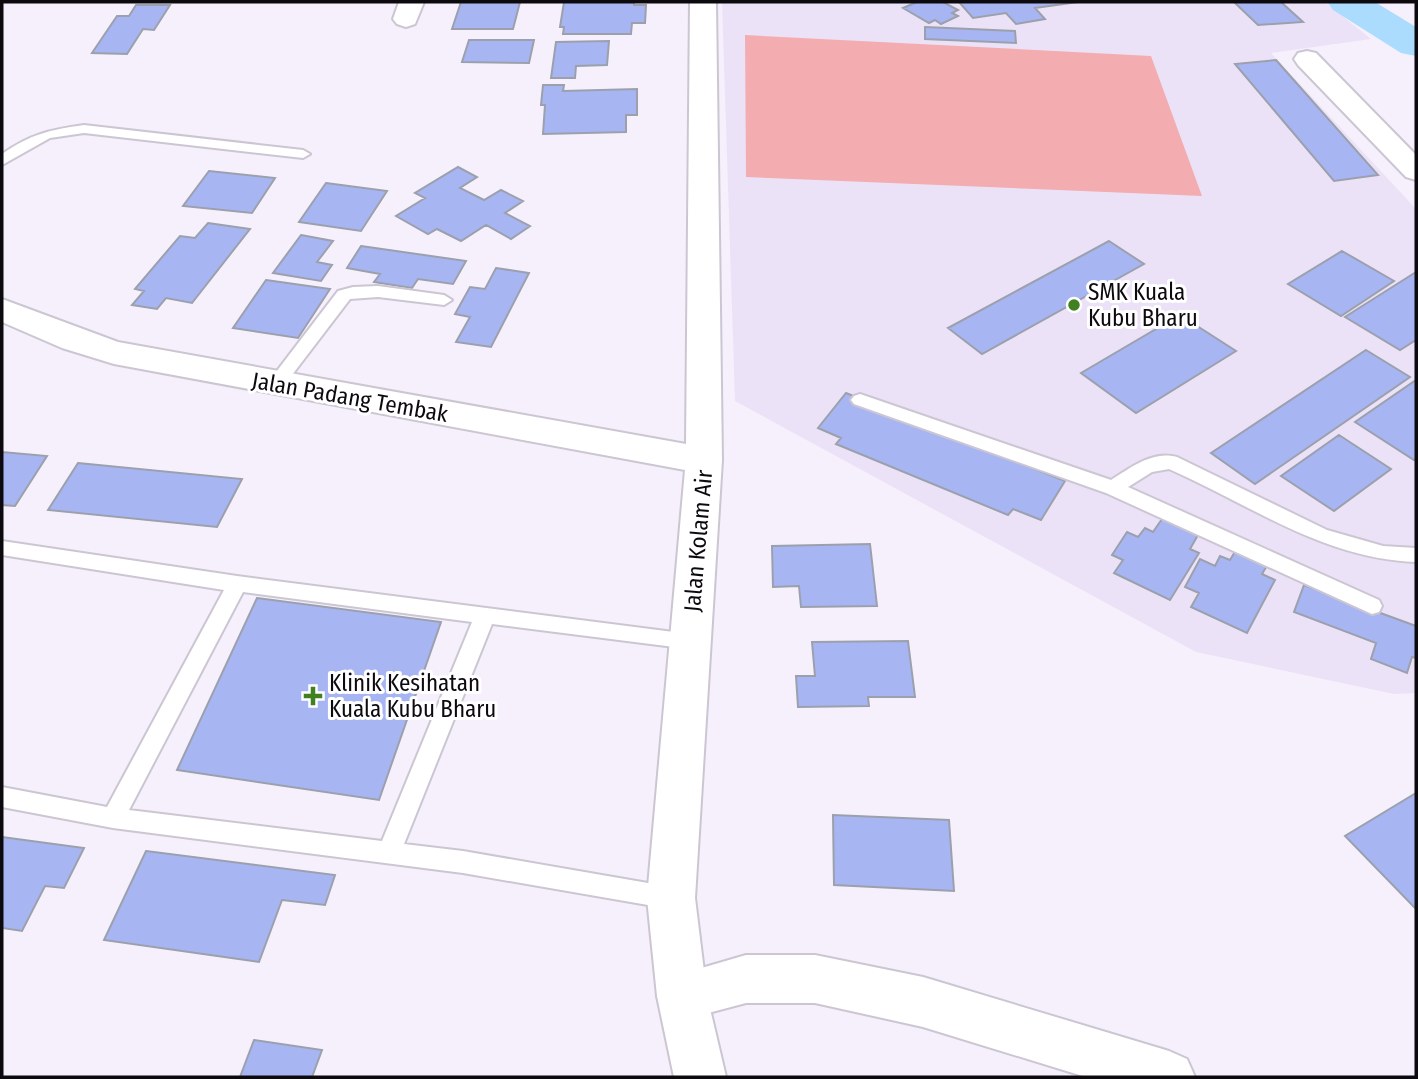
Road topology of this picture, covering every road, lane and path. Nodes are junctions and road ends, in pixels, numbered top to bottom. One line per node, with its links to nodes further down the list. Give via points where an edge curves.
1 (704, 2): 10 (street, Jalan Kolam Air)
2 (1307, 60): 5 (street)
3 (303, 154): 4 (lane, via 84,129 47,134)
4 (2, 161)
5 (1416, 171)
6 (444, 300): 8 (lane, via 353,290 344,295)
7 (2, 310): 8 (street, Jalan Padang Tembak, via 114,353)
8 (276, 384): 10 (street, Jalan Padang Tembak)
9 (860, 400): 11 (lane)
10 (705, 460): 17 (street, Jalan Kolam Air)
11 (1113, 488): 13 (lane, via 1147,466 1171,462 1307,531 1389,556); 15 (lane)
12 (2, 548): 14 (lane)
13 (1416, 555)
14 (237, 584): 16 (lane); 19 (lane)
15 (1372, 606)
16 (485, 615): 17 (lane); 20 (lane)
17 (690, 641): 21 (street, Jalan Kolam Air)
18 (2, 797): 19 (lane)
19 (113, 818): 20 (lane)
20 (389, 853): 21 (lane)
21 (671, 898): 22 (street, Jalan Kolam Air)
22 (682, 996): 23 (street, Jalan Kolam Air); 24 (street, via 746,979 815,979 923,1003)
23 (700, 1077)
24 (1169, 1077)

